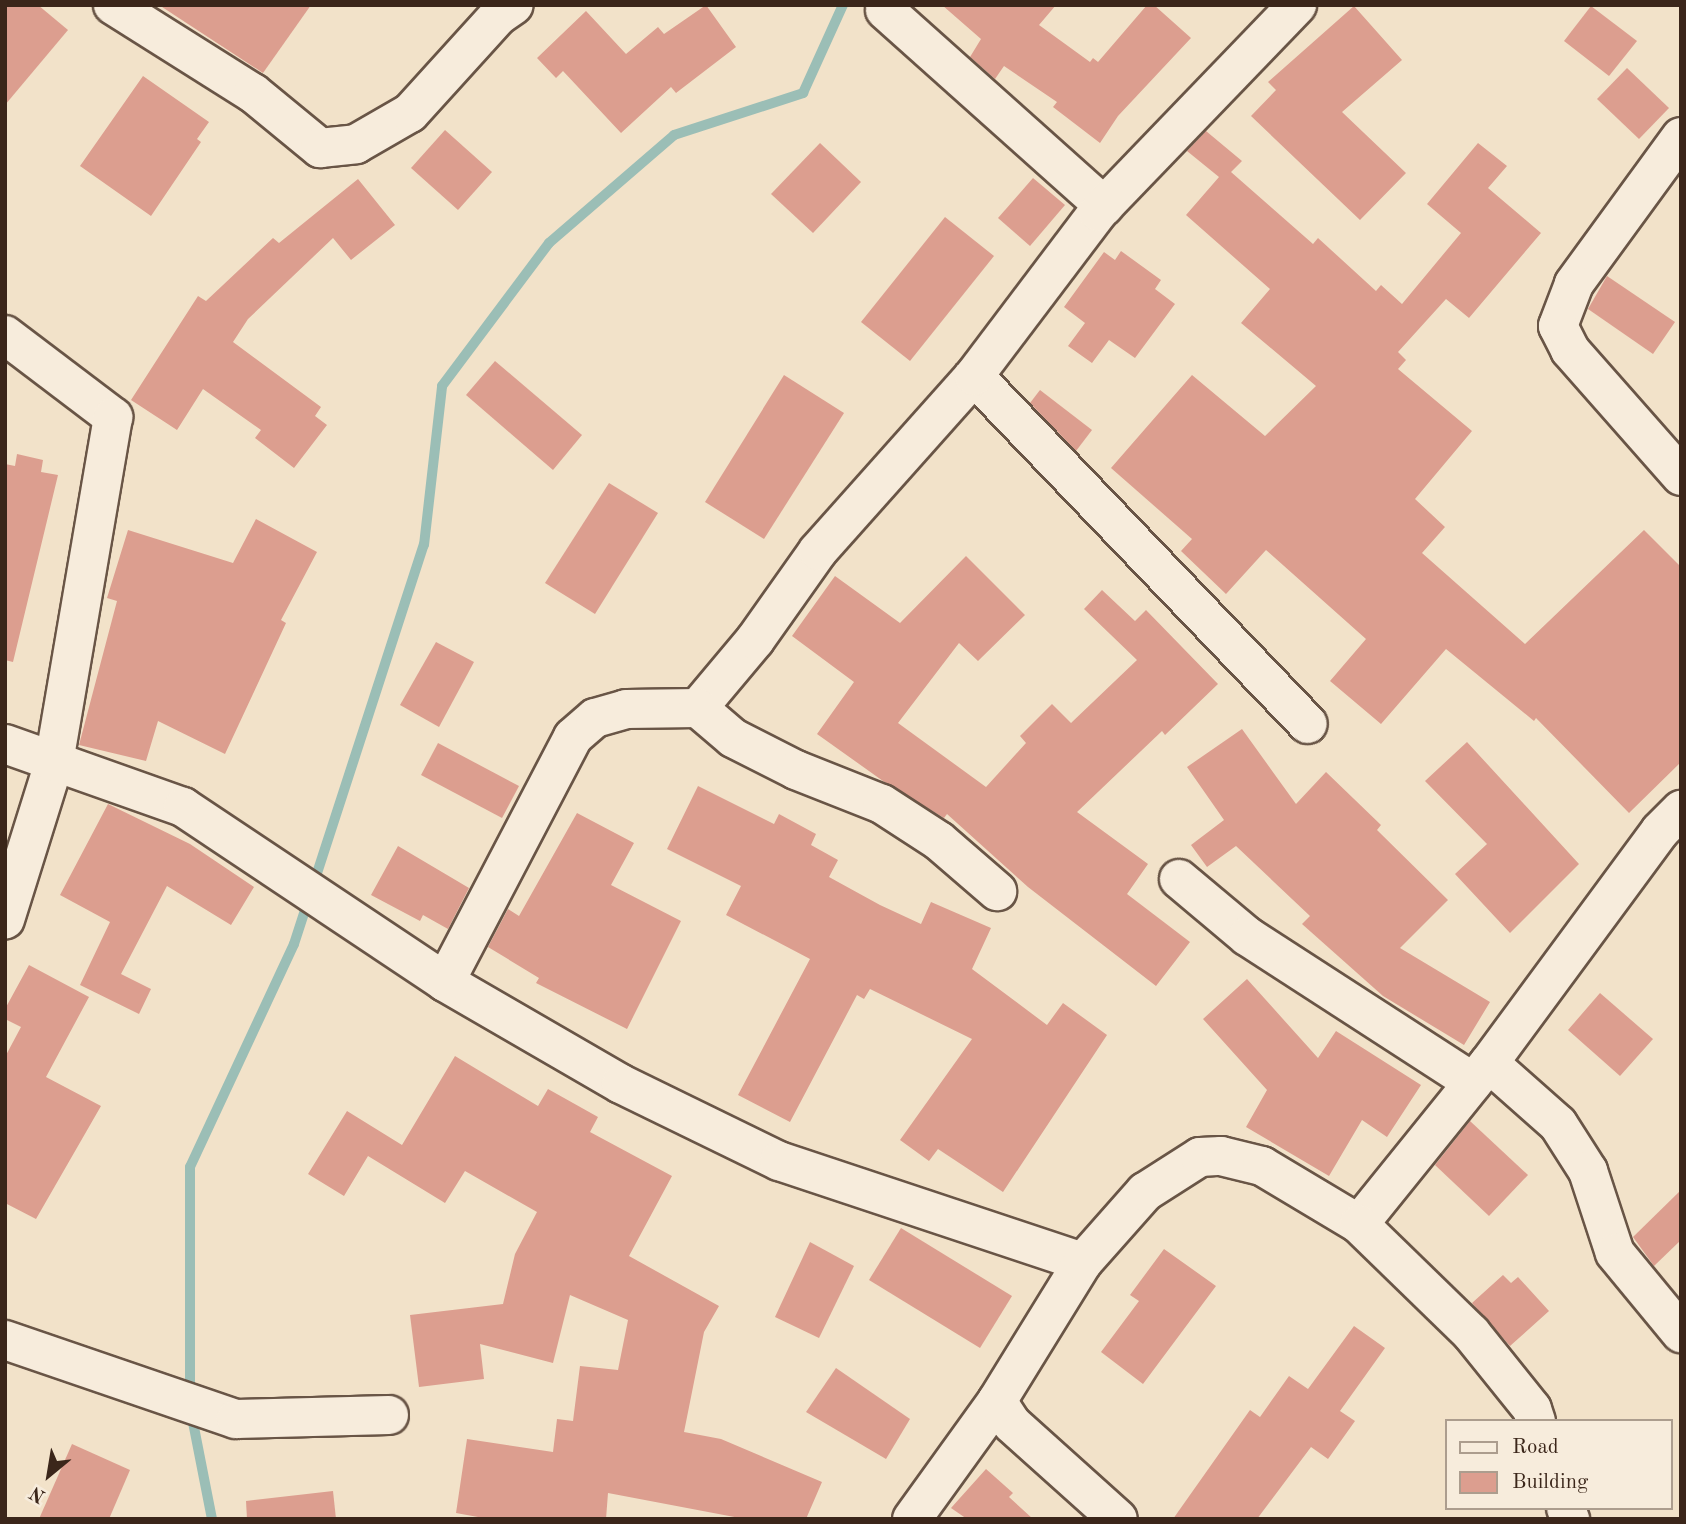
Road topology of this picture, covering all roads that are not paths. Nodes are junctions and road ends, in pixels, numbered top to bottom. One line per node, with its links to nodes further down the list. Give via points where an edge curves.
1 (113, 5): 3 (street, via 253,93 320,148 356,144 410,113)
2 (1297, 5): 6 (street)
3 (497, 9)
4 (885, 10): 6 (street)
5 (1681, 137): 9 (street, via 1574,284 1558,326 1570,350)
6 (1104, 206): 8 (street)
7 (5, 335): 13 (street, via 113,417)
8 (974, 376): 10 (street, via 818,551 755,640); 11 (street)
9 (1681, 476)
10 (698, 708): 16 (street, via 733,738 796,770 882,804 939,841); 18 (street, via 626,709 595,718 573,737)
11 (1308, 724)
12 (5, 744): 13 (street)
13 (54, 763): 17 (street); 18 (street, via 183,807)
14 (1681, 810): 19 (street, via 1660,831)
15 (1178, 879): 19 (street, via 1247,936)
16 (997, 891)
17 (5, 919)
18 (445, 982): 21 (street, via 621,1084 779,1161)
19 (1481, 1073): 20 (street); 22 (street, via 1558,1124 1588,1171 1615,1253)
20 (1359, 1224): 21 (street, via 1262,1166 1221,1156 1200,1157 1145,1192); 26 (street, via 1471,1333)
21 (1083, 1262): 24 (street)
22 (1675, 1310)
23 (5, 1340): 25 (street, via 236,1419)
24 (997, 1401): 27 (street); 28 (street, via 1013,1424)
25 (389, 1415)
26 (1535, 1419)
27 (912, 1519)
28 (1118, 1519)

